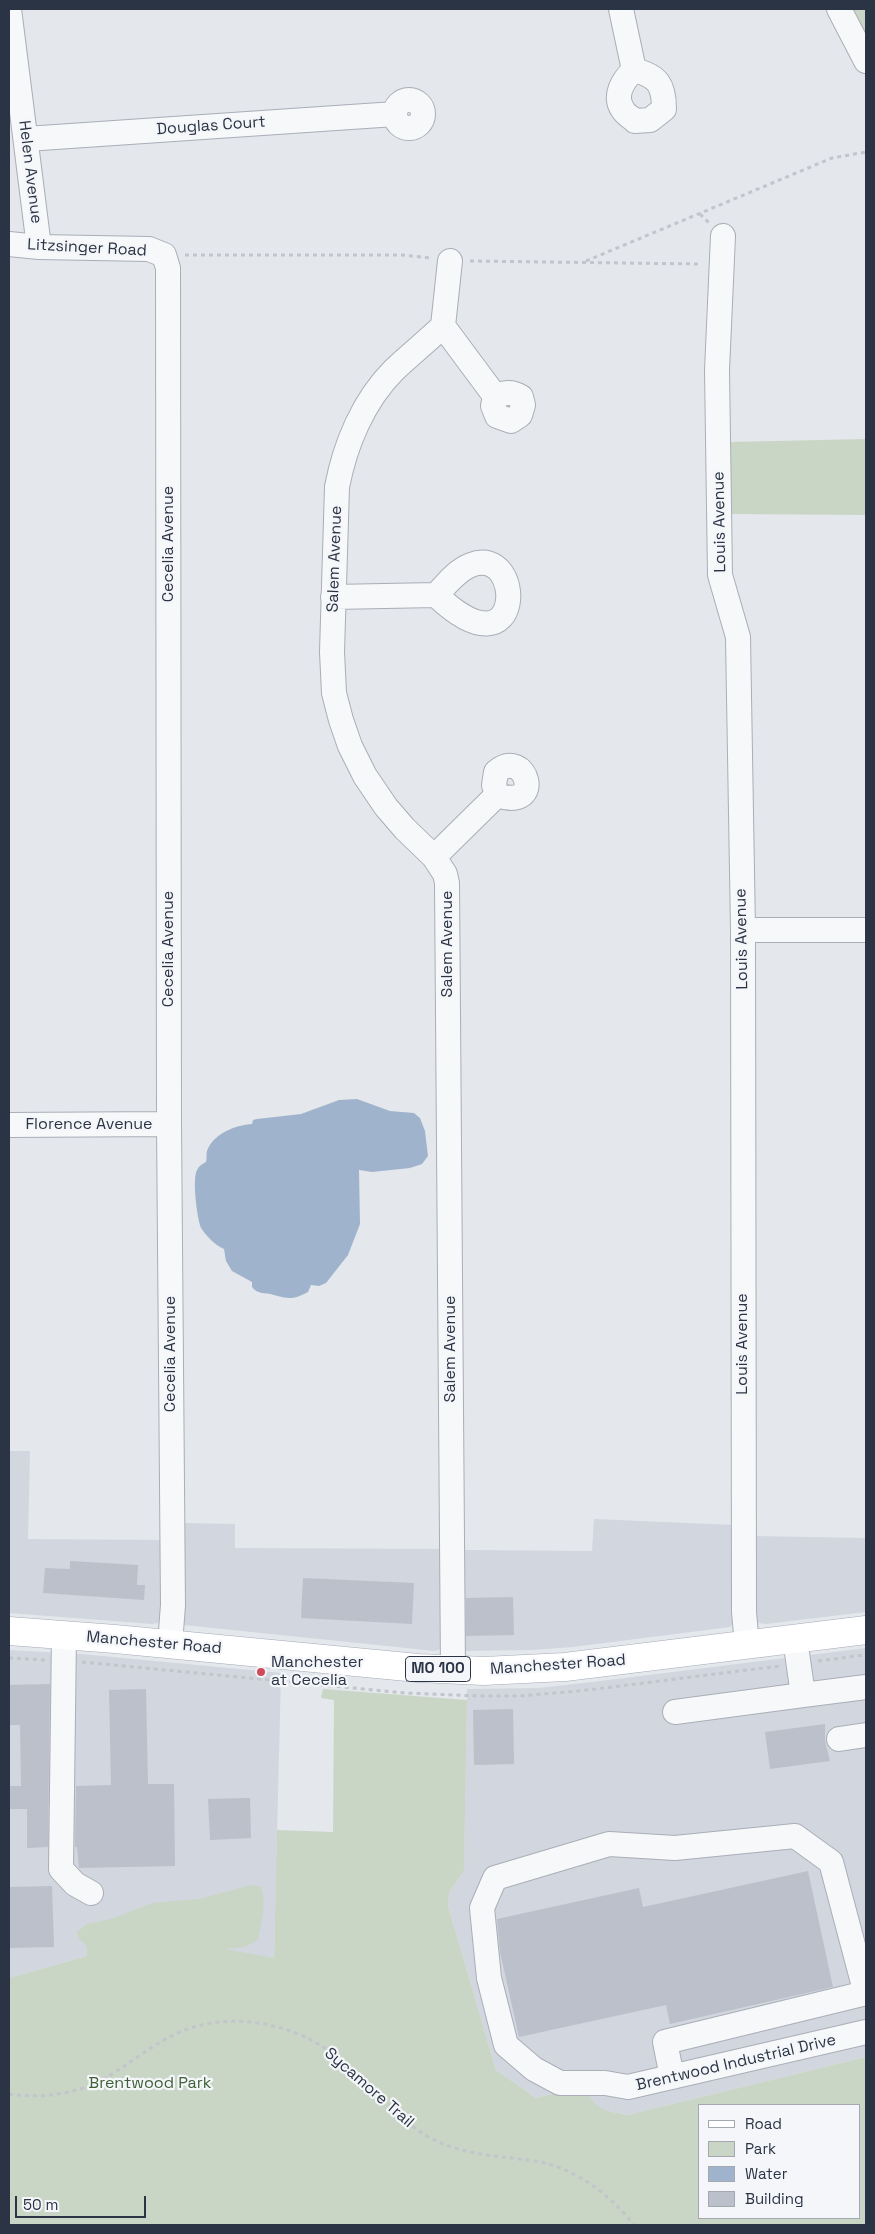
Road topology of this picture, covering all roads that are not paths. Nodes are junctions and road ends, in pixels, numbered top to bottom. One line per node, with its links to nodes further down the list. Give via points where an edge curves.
1 (9, 9): 7 (street, Helen Avenue)
2 (621, 9): 5 (street)
3 (839, 9): 4 (street)
4 (866, 61)
5 (634, 70)
6 (395, 114): 7 (street, Douglas Court)
7 (26, 139): 10 (street, Helen Avenue)
8 (723, 236): 19 (street, Louis Avenue, via 717,370 720,575 738,637)
9 (9, 244): 10 (street, Litzsinger Road)
10 (40, 247): 11 (street, Litzsinger Road, via 150,249)
11 (165, 260): 21 (street, Cecelia Avenue)
12 (450, 261): 13 (street)
13 (443, 326): 14 (street); 16 (street, Salem Avenue, via 393,371 355,427 337,487)
14 (495, 396)
15 (436, 595): 16 (street)
16 (333, 598): 18 (street, Salem Avenue, via 334,694 350,746 365,776 386,806)
17 (497, 795): 18 (street)
18 (434, 857): 29 (street, Salem Avenue, via 447,883)
19 (743, 930): 20 (street); 28 (street, Louis Avenue, via 744,1620)
20 (866, 930)
21 (169, 1124): 22 (street, Florence Avenue); 27 (street, Cecelia Avenue, via 173,1595)
22 (9, 1125)
23 (866, 1630): 26 (main road, Manchester Road / MO 100)
24 (9, 1631): 25 (main road, Manchester Road / MO 100)
25 (64, 1635): 27 (main road, Manchester Road / MO 100); 35 (street, via 61,1869 75,1884)
26 (795, 1639): 28 (main road, Manchester Road / MO 100); 31 (street)
27 (170, 1644): 29 (main road, Manchester Road / MO 100)
28 (747, 1645): 29 (main road, Manchester Road / MO 100, via 518,1670)
29 (453, 1670)
30 (866, 1687): 31 (street)
31 (803, 1695): 32 (street)
32 (675, 1712)
33 (866, 1735): 34 (street)
34 (839, 1739)
35 (91, 1893)
36 (866, 1993): 38 (street, via 665,2042); 38 (street, Brentwood Industrial Drive, via 831,1862 795,1836 675,1848 609,1844 495,1878 482,1908 489,1978 506,2045 534,2070 560,2083 605,2083 628,2088)
37 (866, 2032): 38 (street, Brentwood Industrial Drive)
38 (672, 2077)

